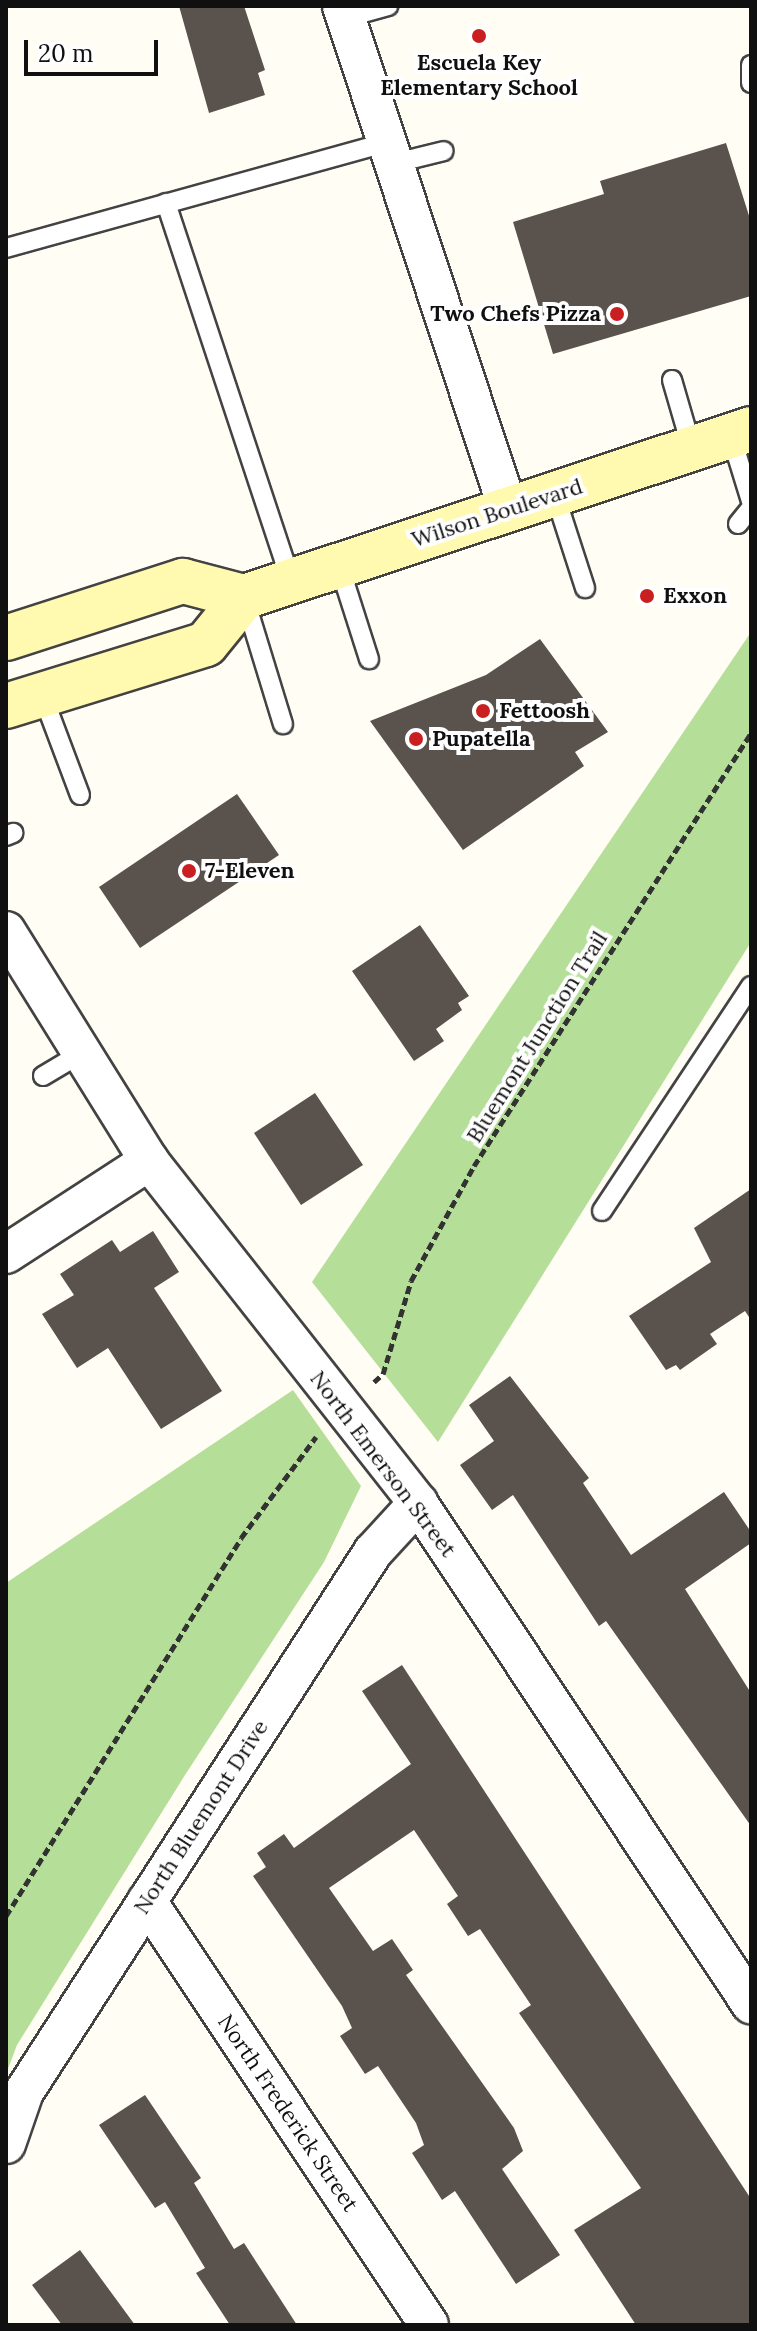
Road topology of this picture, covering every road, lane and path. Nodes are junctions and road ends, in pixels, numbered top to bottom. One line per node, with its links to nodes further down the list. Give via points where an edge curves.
1 (388, 6): 2 (lane)
2 (344, 12): 6 (street)
3 (751, 65): 4 (lane)
4 (751, 83)
5 (444, 151): 6 (lane)
6 (391, 152): 7 (lane); 14 (street)
7 (166, 203): 8 (lane); 17 (lane)
8 (6, 248)
9 (672, 380): 10 (lane)
10 (725, 438): 11 (main road, Wilson Boulevard); 12 (lane)
11 (555, 495): 14 (main road, Wilson Boulevard); 18 (lane)
12 (751, 501)
13 (751, 508): 15 (lane)
14 (508, 509): 16 (main road, Wilson Boulevard)
15 (738, 524)
16 (339, 565): 17 (main road, Wilson Boulevard); 21 (lane)
17 (291, 581): 19 (main road, Wilson Boulevard)
18 (585, 588)
19 (244, 597): 20 (main road, via 183,581); 22 (main road, via 206,644); 23 (lane)
20 (6, 638)
21 (369, 659)
22 (24, 700): 25 (lane)
23 (283, 724)
24 (751, 733): 33 (path, Bluemont Junction Trail, via 474,1166 411,1281)
25 (80, 795)
26 (6, 931): 28 (street, North Emerson Street)
27 (751, 986): 31 (lane)
28 (80, 1054): 29 (lane); 30 (street, North Emerson Street)
29 (43, 1076)
30 (149, 1161): 32 (street); 35 (street, North Emerson Street)
31 (602, 1211)
32 (6, 1254)
33 (383, 1374)
34 (326, 1428): 37 (path, via 241,1538)
35 (418, 1503): 36 (street, North Bluemont Drive, via 373,1552); 38 (street, North Emerson Street)
36 (147, 1901): 39 (street, North Bluemont Drive, via 24,2092); 40 (street, North Frederick Street)
37 (6, 1916)
38 (751, 2004)
39 (6, 2144)
40 (429, 2325)

